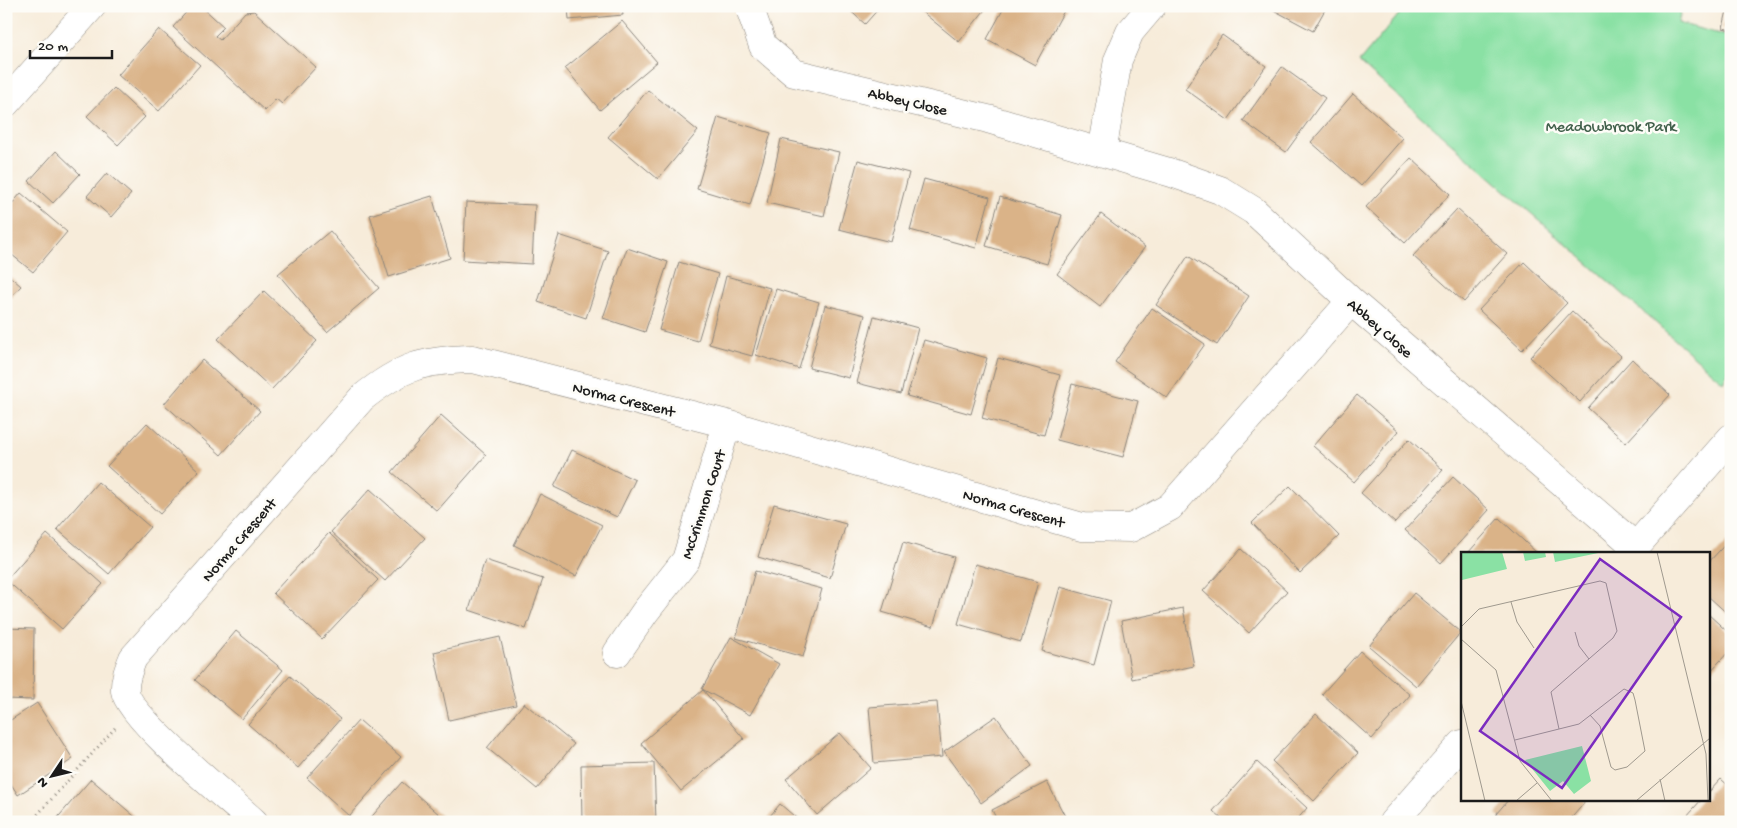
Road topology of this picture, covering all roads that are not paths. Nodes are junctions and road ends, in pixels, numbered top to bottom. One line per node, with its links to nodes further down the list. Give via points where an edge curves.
1 (92, 6): 4 (street)
2 (749, 6): 5 (street, Abbey Close, via 763,46 794,73 988,119)
3 (1152, 6): 5 (street, via 1130,32 1118,60)
4 (6, 103)
5 (1102, 152): 6 (street, Abbey Close, via 1220,190 1254,211)
6 (1351, 301): 7 (street, Norma Crescent, via 1170,507 1131,528 1082,527); 9 (street, Abbey Close)
7 (727, 424): 10 (street, McCrimmon Court, via 686,560); 12 (street, Norma Crescent, via 473,359 443,360 407,368 362,398 133,658 125,692 147,726)
8 (1731, 438): 9 (street)
9 (1632, 550)
10 (617, 653)
11 (1461, 745): 13 (street)
12 (254, 822)
13 (1393, 822)

